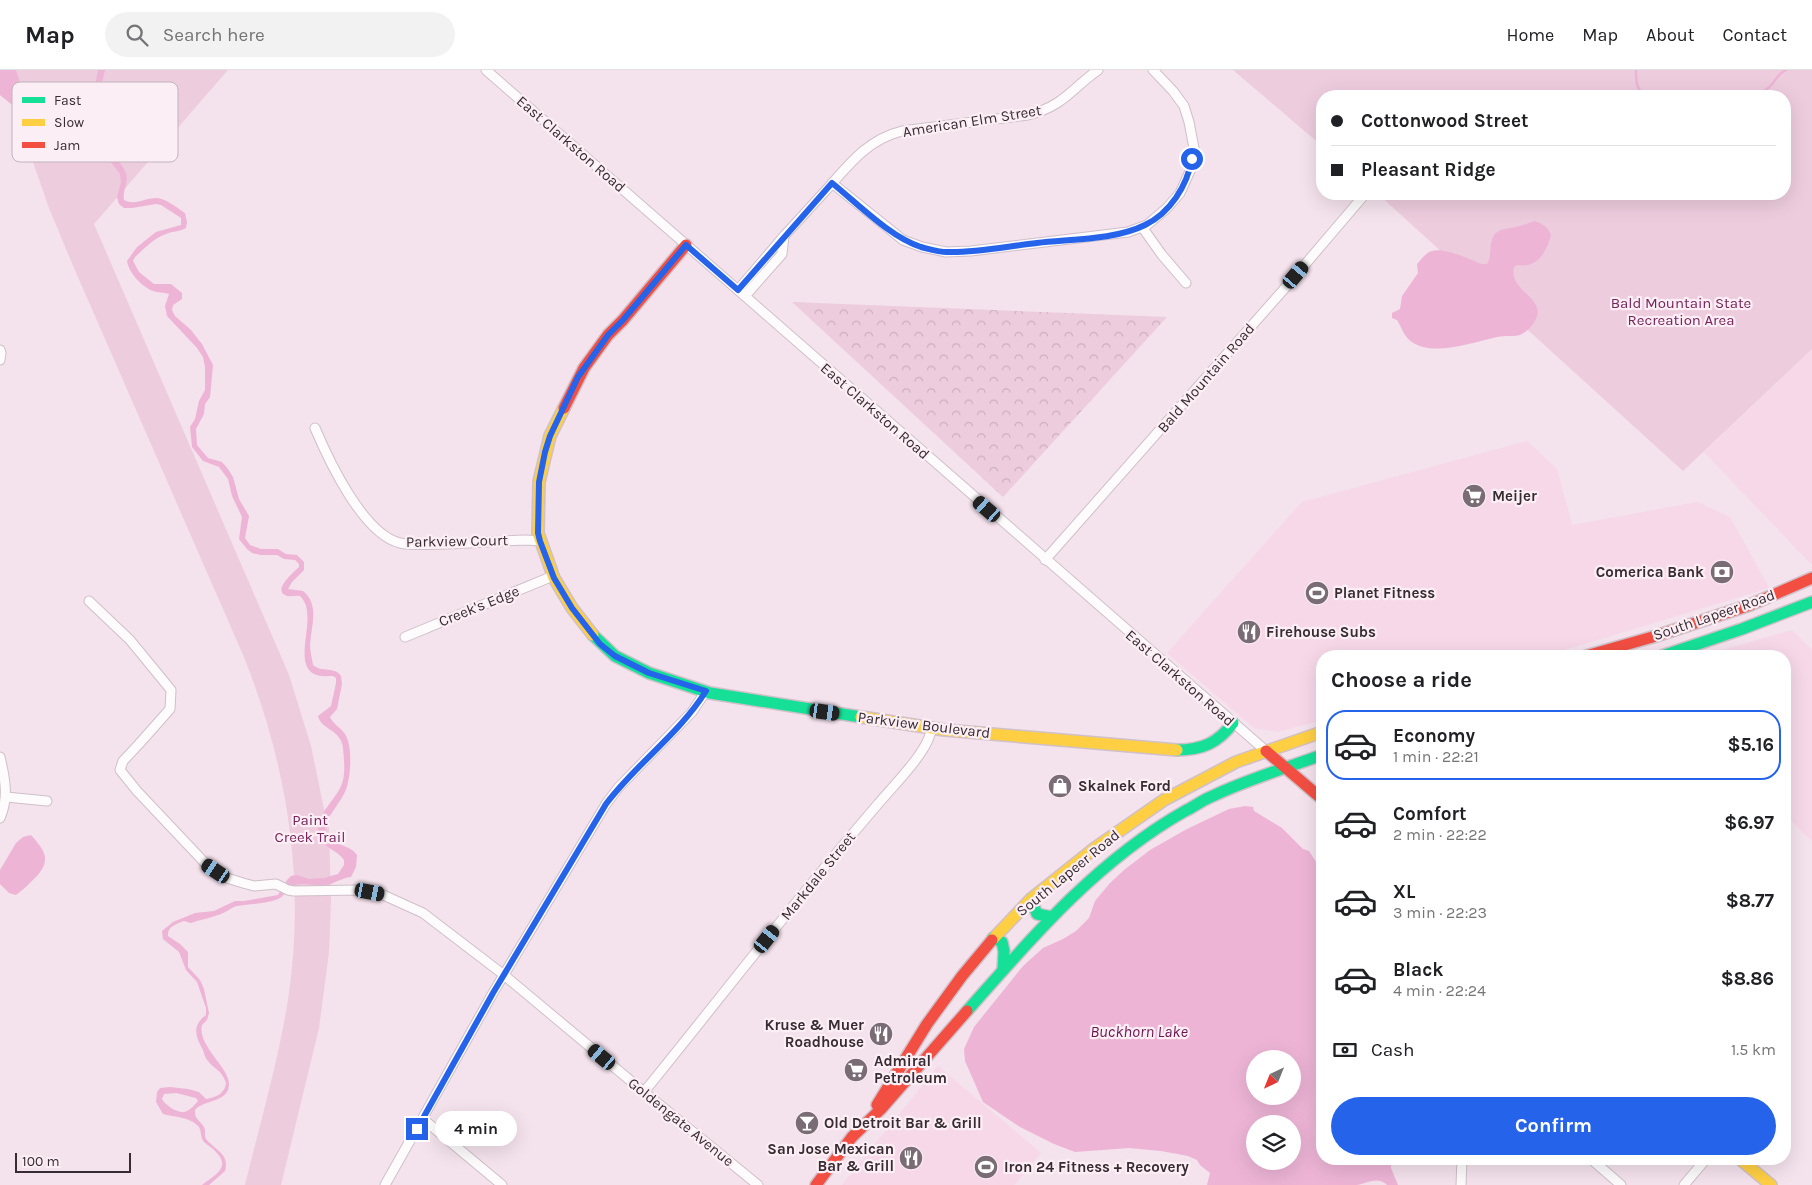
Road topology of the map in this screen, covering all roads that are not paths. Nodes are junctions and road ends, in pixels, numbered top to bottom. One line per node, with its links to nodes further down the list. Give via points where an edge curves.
1 (486, 70): 8 (street, East Clarkston Road)
2 (1098, 70): 4 (street, American Elm Street, via 1045,111 891,134 875,141 858,155)
3 (1153, 70): 6 (street, via 1184,106 1194,148 1190,171 1180,193 1167,208)
4 (832, 183): 6 (street, via 903,240 946,252 1092,238 1128,232); 7 (street, American Elm Street)
5 (1360, 200): 16 (street, Bald Mountain Road)
6 (1142, 226): 9 (street)
7 (784, 236): 10 (street, American Elm Street); 11 (street, American Elm Street, via 782,254)
8 (686, 245): 10 (street, East Clarkston Road); 15 (main road, Parkview Boulevard, via 608,335 578,377 545,452 539,482)
9 (1186, 283)
10 (738, 290): 11 (street, East Clarkston Road)
11 (745, 296): 16 (street, East Clarkston Road)
12 (0, 350): 13 (street)
13 (0, 360)
14 (315, 428): 15 (street, Parkview Court, via 350,497 381,532 399,543)
15 (540, 541): 17 (main road, Parkview Boulevard)
16 (1045, 560): 25 (street, East Clarkston Road)
17 (553, 576): 21 (street, Creek's Edge); 24 (main road, Parkview Boulevard, via 586,627 615,656 649,673)
18 (1812, 578): 22 (main road, South Lapeer Road, via 1750,605)
19 (89, 601): 40 (street, Goldengate Avenue, via 130,640 171,690 170,709 123,761 120,770 205,863 227,878 254,886 276,884 294,891 359,890 381,894 423,912)
20 (1812, 602): 23 (main road, South Lapeer Road)
21 (405, 637)
22 (1607, 650)
23 (1680, 650)
24 (706, 691): 26 (main road, Parkview Boulevard); 40 (street, via 692,712 606,804)
25 (1233, 723): 26 (main road, Parkview Boulevard, via 1217,742 1191,751); 28 (street, East Clarkston Road)
26 (931, 728): 41 (street, Markdale Street, via 926,746 916,759)
27 (1316, 734): 28 (main road, South Lapeer Road)
28 (1266, 751): 31 (main road); 36 (main road, South Lapeer Road, via 1236,762 1154,806)
29 (0, 757): 33 (street)
30 (1316, 757): 31 (main road, South Lapeer Road)
31 (1286, 768): 32 (main road); 37 (main road, South Lapeer Road, via 1214,796 1159,826 1134,843)
32 (1316, 794)
33 (6, 797): 34 (street); 35 (street)
34 (47, 801)
35 (0, 818)
36 (1031, 899): 37 (main road, via 1037,914); 38 (main road, South Lapeer Road)
37 (1052, 917): 39 (main road, South Lapeer Road)
38 (993, 938): 39 (main road, via 1002,942); 43 (main road, South Lapeer Road, via 927,1024)
39 (1004, 970): 43 (main road, South Lapeer Road)
40 (504, 975): 41 (street, Goldengate Avenue); 42 (street)
41 (644, 1092): 51 (street, Goldengate Avenue)
42 (423, 1120): 49 (street); 50 (street)
43 (866, 1122): 52 (main road, South Lapeer Road)
44 (1462, 1165): 48 (street)
45 (1598, 1165): 53 (street)
46 (1701, 1165): 54 (street)
47 (1747, 1165): 55 (main road)
48 (1463, 1184)
49 (385, 1185)
50 (502, 1185)
51 (758, 1185)
52 (816, 1185)
53 (1621, 1185)
54 (1684, 1185)
55 (1771, 1185)

